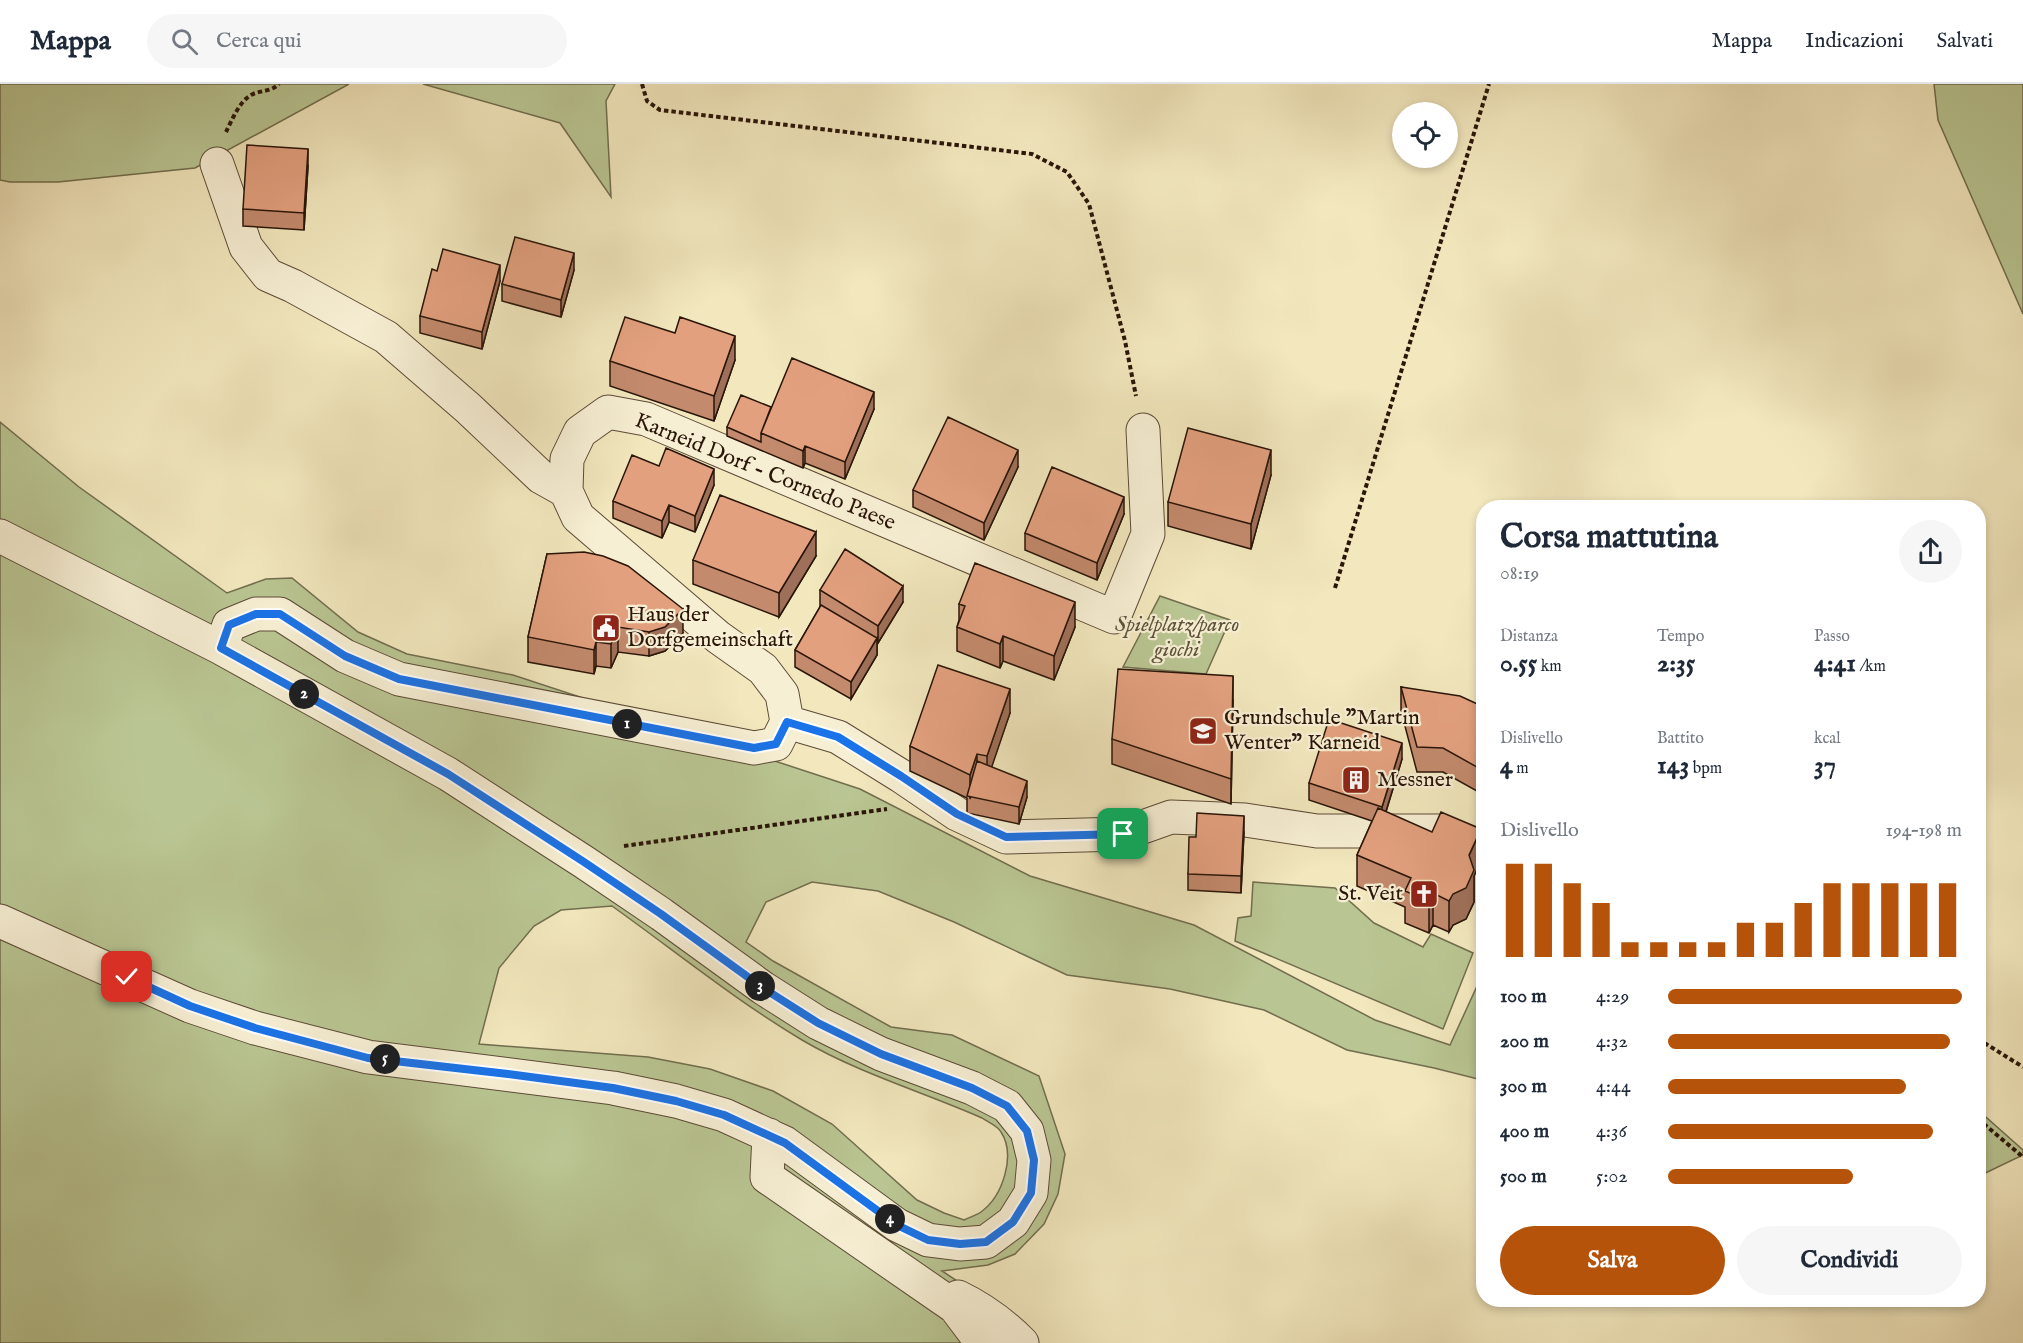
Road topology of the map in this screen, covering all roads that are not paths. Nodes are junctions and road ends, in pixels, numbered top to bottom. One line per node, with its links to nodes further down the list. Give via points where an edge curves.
1 (217, 164): 3 (street, via 246,247 268,275 386,337 541,477)
2 (1143, 430): 3 (street, Karneid Dorf - Cornedo Paese, via 1148,534 1114,617 646,419 608,412 580,432 567,459)
3 (566, 491): 6 (street, Karneid Dorf - Cornedo Paese, via 578,517 718,637 763,669 782,694)
4 (0, 536): 5 (street)
5 (221, 648): 6 (street, via 229,625 256,614 280,614 345,656 399,679 754,748 776,744); 9 (street, via 448,774 818,1023 881,1054 972,1088 1007,1106 1027,1131 1034,1160 1031,1193 1013,1222 986,1242 928,1240 897,1225)
6 (787, 722): 7 (street, via 838,737 957,814 1006,837 1123,834 1171,817 1245,820 1317,831 1440,831)
7 (1476, 845)
8 (0, 921): 9 (street, via 190,1006 255,1028 368,1058 552,1079 676,1101 724,1115)
9 (769, 1135): 10 (street, via 766,1177)
10 (902, 1271): 11 (street, via 955,1307); 12 (street, via 969,1303)
11 (981, 1343)
12 (1022, 1343)

